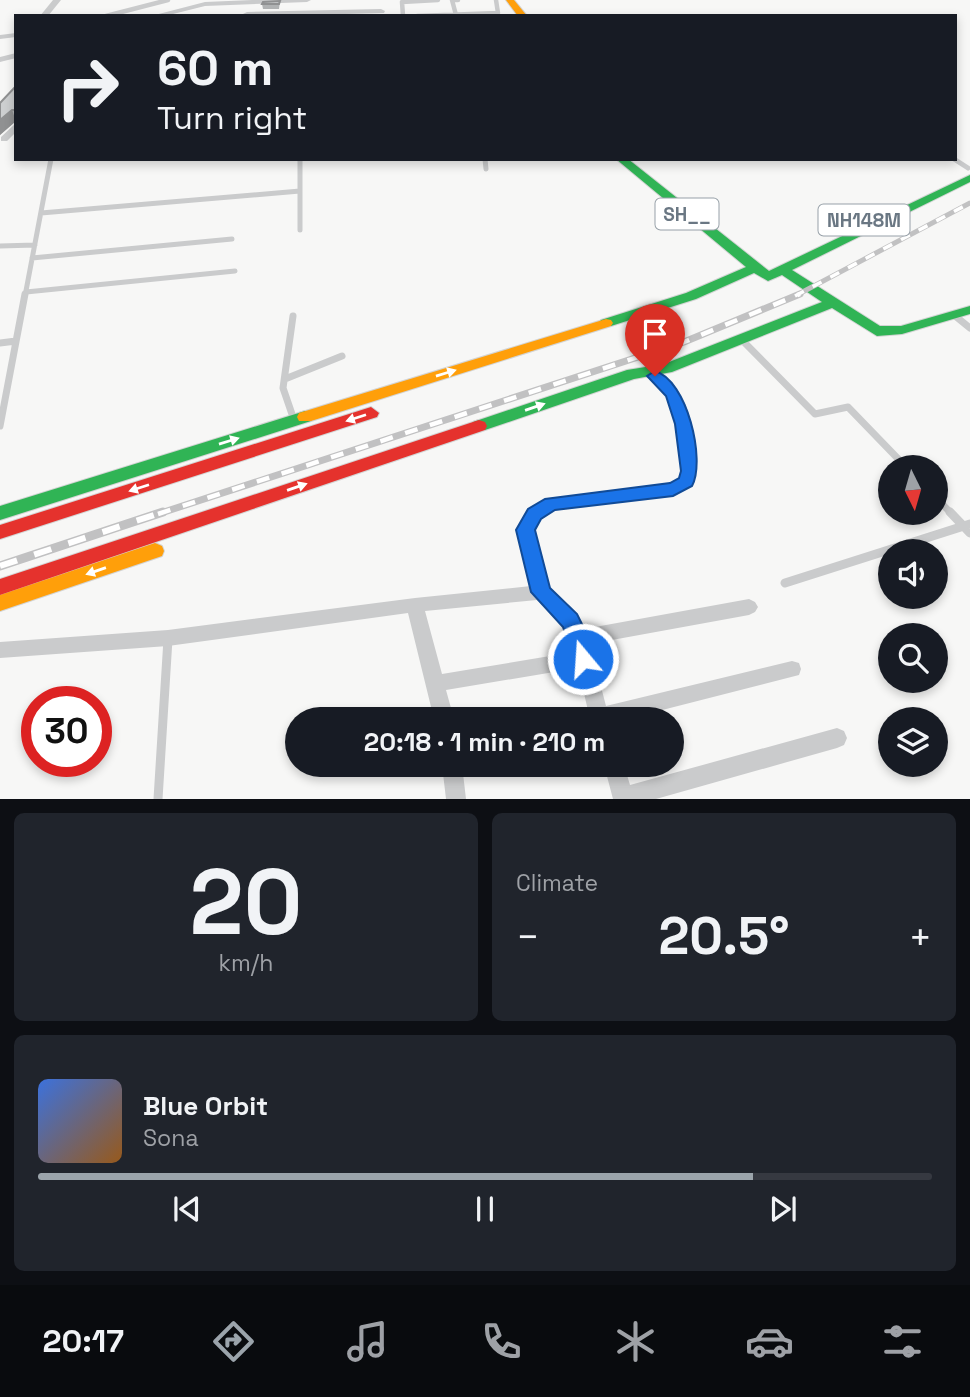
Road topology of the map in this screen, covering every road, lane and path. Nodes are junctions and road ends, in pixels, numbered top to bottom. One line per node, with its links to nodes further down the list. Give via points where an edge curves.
1 (57, 0): 15 (street)
2 (168, 0): 16 (lane)
3 (307, 0): 11 (street)
4 (321, 0): 14 (street)
5 (438, 0): 21 (lane, via 402,2)
6 (458, 0): 22 (lane, via 452,0)
7 (496, 0): 23 (lane, via 498,13)
8 (503, 0): 24 (main road)
9 (510, 0): 25 (main road)
10 (222, 2): 11 (street); 12 (street); 19 (street)
11 (250, 2)
12 (197, 5): 17 (street); 18 (street)
13 (381, 11): 14 (street)
14 (319, 12): 20 (street)
15 (46, 14)
16 (114, 14)
17 (163, 14)
18 (193, 14)
19 (219, 14)
20 (271, 14)
21 (403, 14)
22 (456, 14)
23 (477, 14)
24 (514, 14)
25 (521, 14)
26 (14, 128): 27 (street)
27 (4, 139)
28 (51, 161): 36 (lane)
29 (300, 161): 35 (lane)
30 (485, 161): 33 (lane)
31 (623, 161): 39 (main road, SH__)
32 (632, 161): 44 (main road, SH__)
33 (486, 169)
34 (970, 171): 44 (main road, NH148M)
35 (300, 191): 36 (lane); 37 (lane)
36 (41, 212): 40 (lane)
37 (300, 230)
38 (232, 239): 42 (lane)
39 (719, 240): 44 (main road, SH__); 45 (main road, via 726,262)
40 (35, 245): 41 (lane); 42 (lane)
41 (0, 246)
42 (32, 258): 46 (lane)
43 (236, 271): 46 (lane)
44 (769, 271): 45 (main road); 47 (main road); 64 (main road, one-way to 64, via 689,312)
45 (717, 284): 58 (main road, one-way to 45)
46 (26, 292): 53 (lane)
47 (831, 303): 49 (main road, via 877,331 902,330); 52 (main road)
48 (970, 310): 49 (main road)
49 (954, 315): 51 (lane)
50 (293, 316): 57 (lane)
51 (970, 328)
52 (741, 339): 56 (main road); 60 (lane, via 816,414 848,407)
53 (16, 341): 54 (lane); 59 (lane)
54 (0, 343)
55 (342, 356): 57 (lane)
56 (661, 372): 66 (main road, one-way to 56, via 632,374); 67 (street, via 683,424 690,471 686,482 673,489 552,504 535,514 526,530); 68 (main road, one-way to 68, via 642,384)
57 (285, 379): 58 (lane, via 284,393)
58 (295, 421): 62 (main road, one-way to 58)
59 (0, 426)
60 (894, 455)
61 (948, 509): 63 (lane)
62 (0, 513)
63 (968, 528): 65 (lane)
64 (0, 532)
65 (785, 583)
66 (0, 587)
67 (541, 592): 69 (street); 72 (street, via 570,621)
68 (0, 603)
69 (415, 605): 71 (street); 76 (street)
70 (749, 607): 72 (street)
71 (168, 638): 73 (street); 84 (lane)
72 (579, 638): 74 (street)
73 (0, 650)
74 (583, 659): 76 (street); 78 (street)
75 (792, 669): 79 (street)
76 (438, 684): 77 (street)
77 (442, 707)
78 (597, 707)
79 (643, 707)
80 (837, 738): 83 (street)
81 (453, 777): 85 (street)
82 (618, 777): 83 (street)
83 (624, 798)
84 (158, 799)
85 (456, 799)

